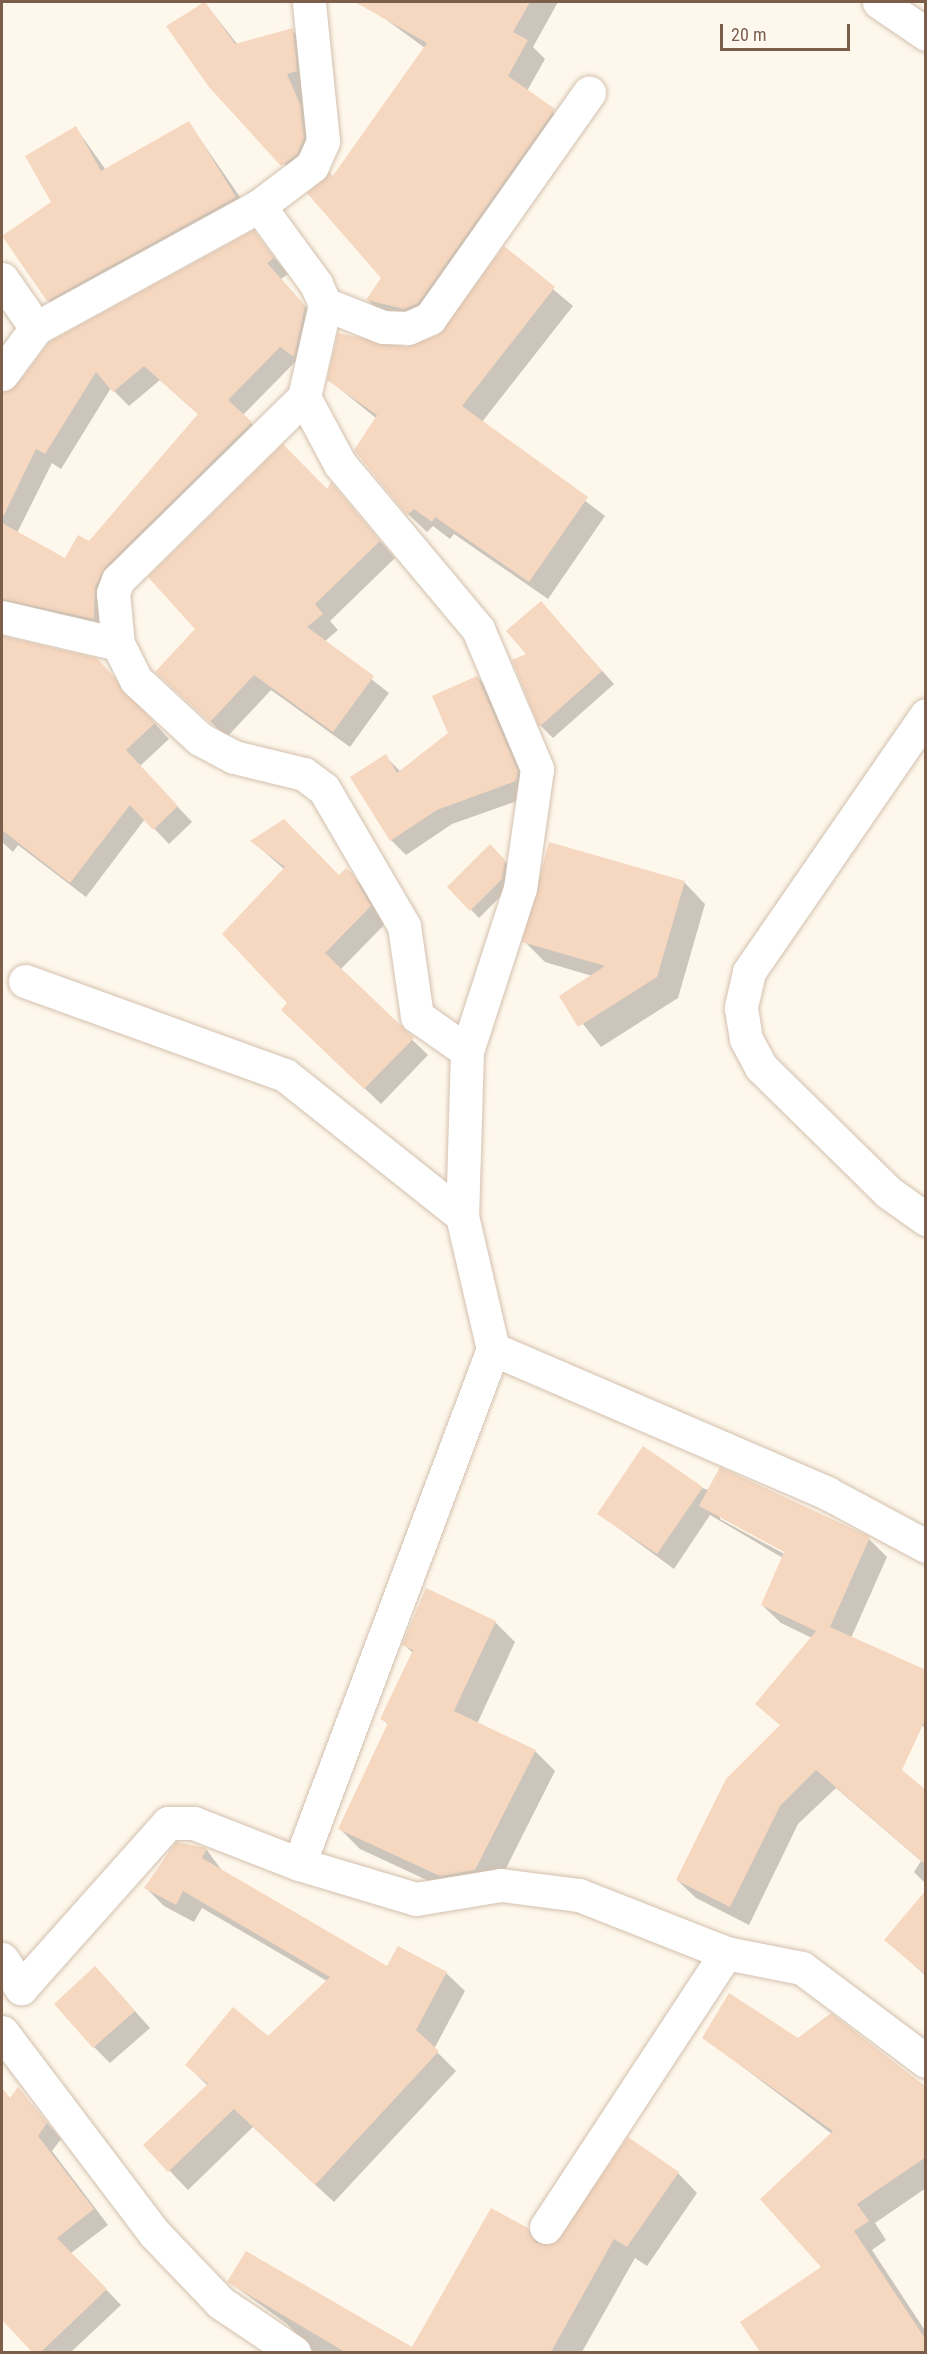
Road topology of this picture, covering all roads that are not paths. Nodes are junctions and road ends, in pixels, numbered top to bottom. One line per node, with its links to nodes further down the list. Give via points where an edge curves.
1 (309, 2): 5 (street, via 323,141 312,166)
2 (879, 2): 3 (street)
3 (926, 34)
4 (588, 93): 7 (street, via 430,318 408,328 383,327)
5 (259, 206): 7 (street, via 316,284); 8 (street)
6 (2, 279): 8 (street)
7 (325, 304): 10 (street)
8 (21, 335): 9 (street)
9 (2, 374)
10 (304, 397): 12 (street, via 118,580 112,593); 15 (street, via 340,464 478,629 537,769 520,888)
11 (2, 617): 12 (street)
12 (118, 644): 15 (street, via 136,680 200,739 234,757 304,774 324,789 404,926 417,1016)
13 (926, 715): 17 (street, via 748,972 741,1008 746,1039 761,1067 888,1192)
14 (25, 981): 16 (street, via 285,1075)
15 (467, 1051): 16 (street)
16 (462, 1216): 18 (street)
17 (926, 1219)
18 (493, 1348): 19 (street, via 827,1493); 20 (street)
19 (926, 1546)
20 (299, 1864): 21 (street, via 416,1899 501,1885 579,1895); 23 (street, via 194,1823 168,1823)
21 (726, 1953): 25 (street, via 780,1959 823,1979); 26 (street)
22 (2, 1959): 23 (street)
23 (11, 1994)
24 (2, 2032): 27 (street, via 155,2234 221,2303)
25 (926, 2061)
26 (546, 2227)
27 (294, 2352)

